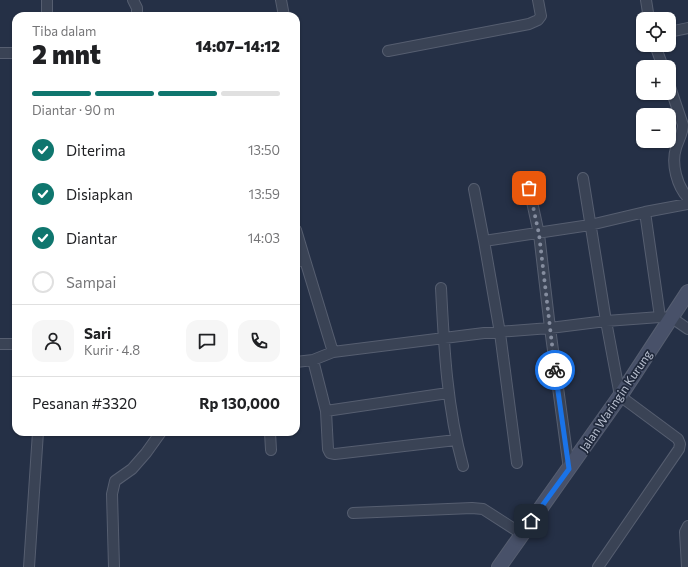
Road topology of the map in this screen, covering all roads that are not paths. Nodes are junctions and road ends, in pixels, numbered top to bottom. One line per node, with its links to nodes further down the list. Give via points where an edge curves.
1 (47, 0): 6 (street)
2 (134, 0): 7 (street)
3 (281, 0): 8 (street)
4 (538, 0): 12 (street, via 541,16 529,24)
5 (646, 0): 9 (street)
6 (47, 12)
7 (137, 12)
8 (283, 12)
9 (648, 12)
10 (688, 28): 11 (street)
11 (676, 31)
12 (388, 51)
13 (0, 53): 14 (street)
14 (12, 53)
15 (674, 100): 19 (street, via 683,125 675,151 676,176 682,192)
16 (583, 178): 22 (street)
17 (529, 188): 23 (street)
18 (474, 189): 24 (street)
19 (688, 198)
20 (688, 204): 21 (street)
21 (645, 212): 22 (street); 28 (street)
22 (590, 225): 23 (street); 29 (street)
23 (539, 234): 24 (street); 30 (street)
24 (484, 241): 32 (street)
25 (300, 261): 36 (street)
26 (441, 288): 33 (street)
27 (688, 292): 28 (street, Jalan Waringin Kurung)
28 (666, 318): 29 (street); 31 (street); 40 (street, Jalan Waringin Kurung)
29 (606, 321): 30 (street); 40 (street)
30 (550, 328): 32 (street); 49 (street)
31 (688, 329)
32 (500, 333): 33 (street); 47 (street)
33 (443, 338): 36 (street); 39 (street)
34 (0, 344): 35 (street)
35 (12, 344)
36 (333, 352): 37 (street)
37 (313, 360): 38 (street); 41 (street)
38 (300, 362)
39 (448, 393): 41 (street); 45 (street)
40 (620, 396): 49 (street, Jalan Waringin Kurung); 56 (street, via 678,439 680,444)
41 (326, 411): 45 (street, via 330,453)
42 (38, 436): 53 (street)
43 (158, 436): 54 (street, via 132,469 115,480 112,494)
44 (270, 436): 46 (street)
45 (456, 440): 48 (street)
46 (271, 450)
47 (517, 464)
48 (463, 466)
49 (569, 469): 52 (street, Jalan Waringin Kurung)
50 (353, 513): 52 (street, via 483,509)
51 (688, 526): 57 (street, via 685,532)
52 (522, 534): 55 (street, Jalan Waringin Kurung)
53 (29, 567)
54 (114, 567)
55 (499, 567)
56 (598, 567)
57 (687, 567)

